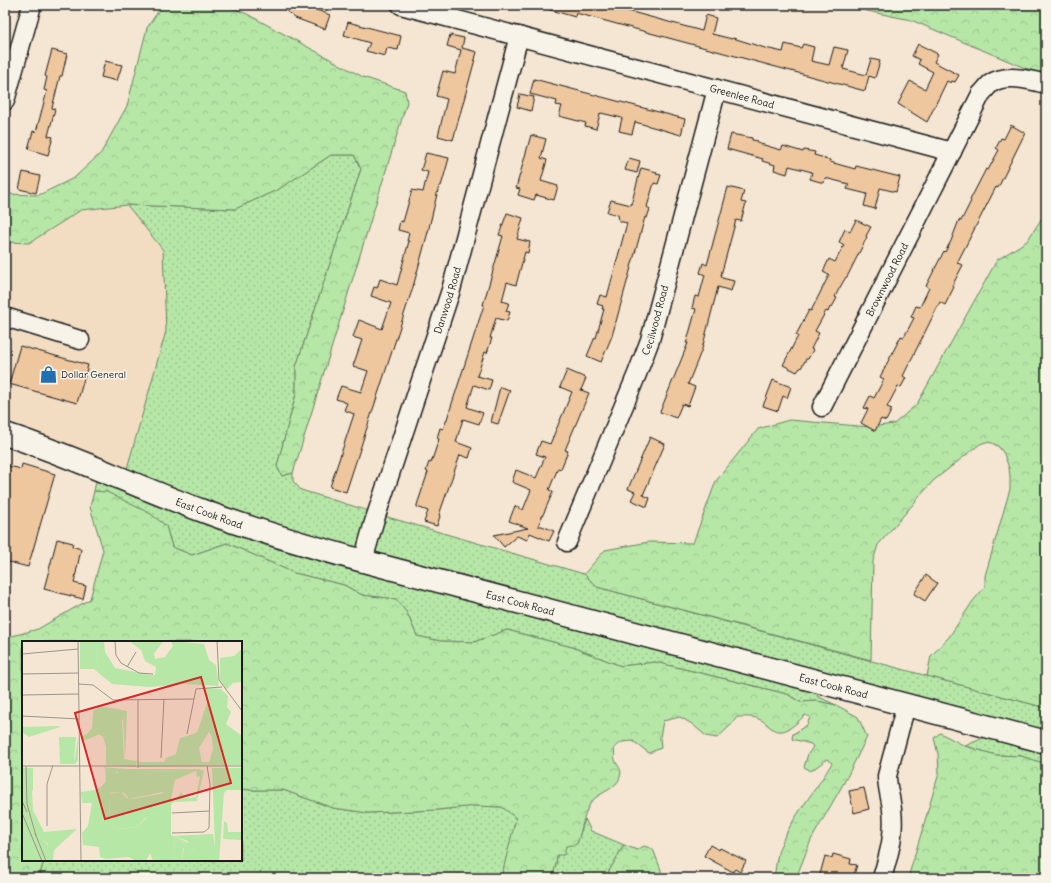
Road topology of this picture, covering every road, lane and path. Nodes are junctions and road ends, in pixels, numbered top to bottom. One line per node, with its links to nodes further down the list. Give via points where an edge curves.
1 (32, 5): 4 (street)
2 (401, 5): 3 (street, Greenlee Road)
3 (519, 36): 6 (street, Greenlee Road); 14 (street, Danwood Road, via 451,290)
4 (11, 54): 7 (street)
5 (1046, 84): 8 (street, via 1023,79 1007,79 997,80 989,85 981,94)
6 (717, 89): 8 (street, Greenlee Road); 13 (street, Cecilwood Road, via 650,340)
7 (5, 101)
8 (952, 152): 11 (street, Brownwood Road)
9 (5, 317): 10 (street)
10 (80, 340)
11 (822, 407)
12 (5, 434): 14 (main road, East Cook Road, via 238,524)
13 (567, 542)
14 (363, 561): 15 (main road, East Cook Road)
15 (906, 705): 16 (main road, East Cook Road); 17 (street, via 887,776 893,834)
16 (1046, 742)
17 (882, 878)

